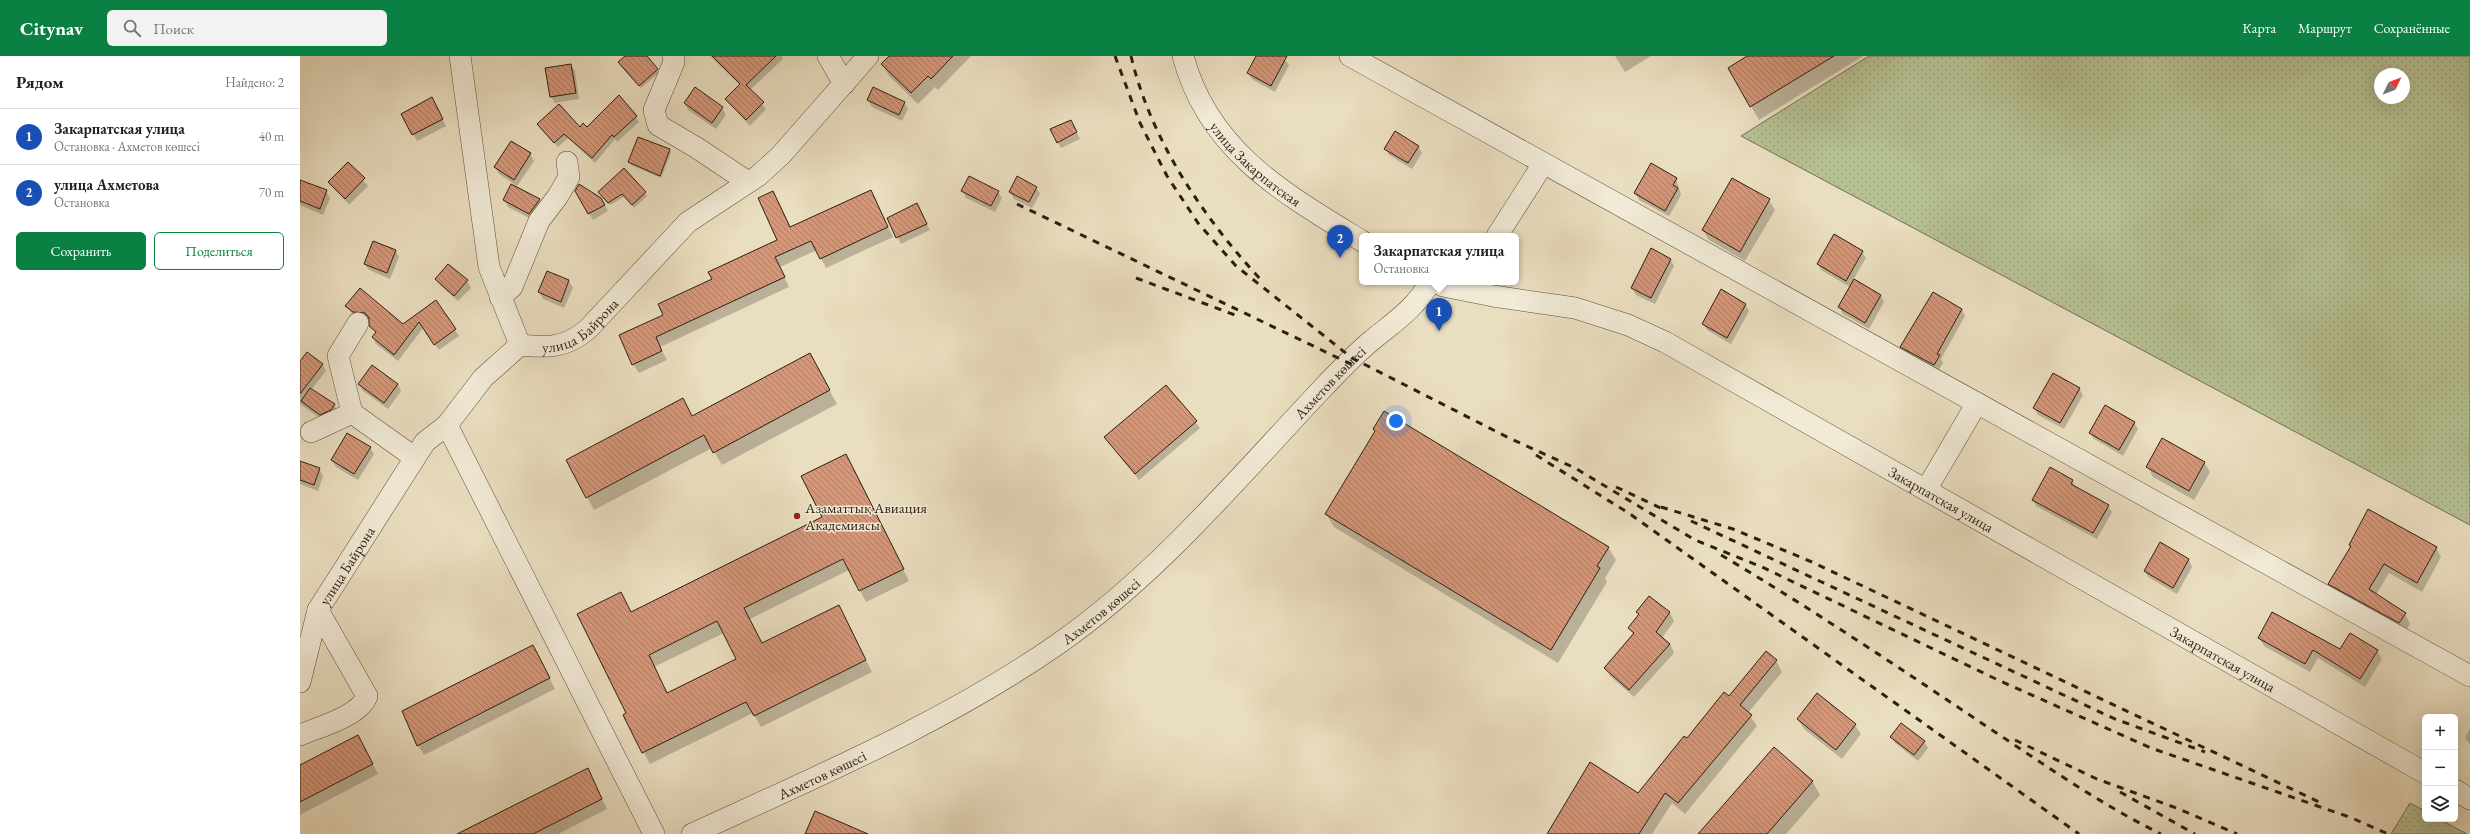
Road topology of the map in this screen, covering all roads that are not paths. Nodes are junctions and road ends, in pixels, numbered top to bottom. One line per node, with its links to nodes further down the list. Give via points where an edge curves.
1 (460, 56): 16 (street, via 489,267)
2 (673, 56): 10 (street, via 674,62 654,110 658,125)
3 (828, 56): 7 (street)
4 (868, 56): 7 (street, улица Байрона)
5 (1183, 56): 12 (street, улица Закарпатская, via 1187,72 1203,104 1221,132 1242,157 1288,196)
6 (1350, 56): 9 (street)
7 (844, 84): 10 (street, улица Байрона, via 781,155)
8 (567, 162): 16 (street, via 569,177 538,222 512,287)
9 (1543, 164): 11 (street); 19 (street)
10 (748, 182): 18 (street, улица Байрона, via 688,222 575,340 545,348)
11 (1499, 233)
12 (1359, 239)
13 (1428, 285): 33 (street, Ахметов көшесі, via 1413,308 1347,362 1184,535 1123,592 1058,644 964,702 793,789)
14 (1441, 285): 15 (street, Закарпатская улица)
15 (1465, 286): 24 (street, Закарпатская улица, via 1575,308 1628,325 1665,342)
16 (500, 297): 18 (street)
17 (358, 323): 20 (street, via 338,356)
18 (520, 345): 21 (street, улица Байрона, via 483,378)
19 (1977, 403): 24 (street); 26 (street)
20 (352, 413): 22 (street); 23 (street)
21 (447, 425): 23 (street, улица Байрона, via 425,442); 32 (street)
22 (311, 432)
23 (414, 457): 25 (street, улица Байрона)
24 (1926, 490): 29 (street, Закарпатская улица)
25 (318, 610): 27 (street, улица Байрона); 28 (street, via 367,696 364,704 356,711)
26 (2470, 676)
27 (300, 682)
28 (300, 735)
29 (2422, 771)
30 (2458, 792): 31 (street)
31 (2470, 799)
32 (654, 834)
33 (692, 834)

